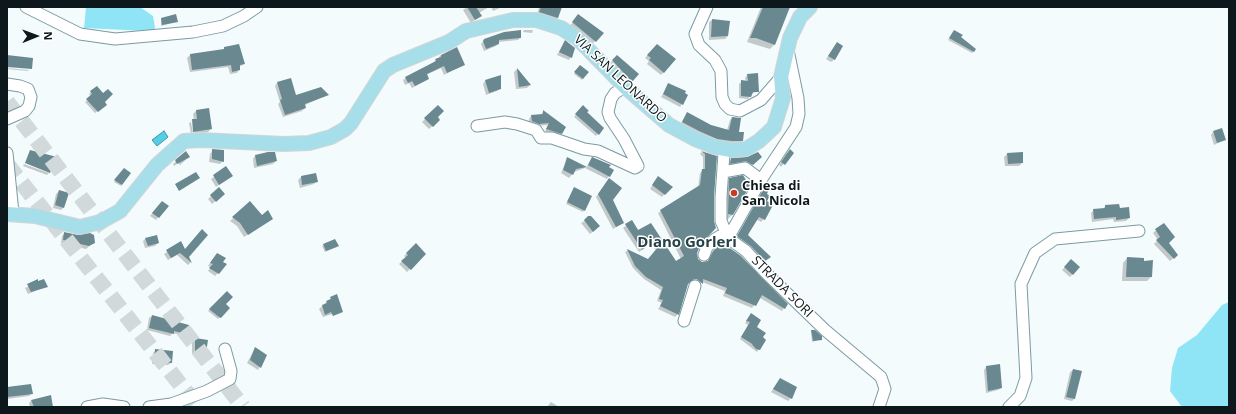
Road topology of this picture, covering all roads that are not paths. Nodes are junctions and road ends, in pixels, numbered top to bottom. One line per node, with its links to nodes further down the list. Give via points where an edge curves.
1 (26, 7): 2 (street, via 80,34 115,39 187,33 223,26)
2 (257, 7)
3 (707, 7): 6 (street, via 695,34 699,45 715,60 721,71 722,98 725,104 740,111 761,100)
4 (810, 7): 5 (main road, VIA SAN LEONARDO, via 800,17)
5 (788, 48): 6 (main road, VIA SAN LEONARDO); 14 (street, via 799,114 796,127)
6 (781, 78): 11 (main road, VIA SAN LEONARDO, via 783,98 774,127 746,149)
7 (7, 84): 9 (street, via 28,89 31,97 25,111)
8 (625, 87): 10 (street, via 615,93 608,112 638,166 635,168 598,151 552,138 541,138 536,130 518,124 505,122); 11 (main road, VIA SAN LEONARDO, via 669,125 695,139); 15 (main road, VIA SAN LEONARDO, via 577,38 560,28 536,20 500,22 466,31 449,42 384,71 351,124 331,137 309,143 284,144 184,141 157,166 120,211 100,222 80,227 35,216)
9 (7, 118)
10 (477, 126)
11 (731, 150): 13 (street, via 724,152)
12 (7, 153): 15 (street)
13 (723, 172): 14 (street, via 745,168); 17 (street, via 721,221)
14 (760, 180): 17 (street)
15 (10, 214)
16 (1139, 231): 26 (street, via 1054,239 1035,253 1021,284 1026,378 1020,396)
17 (728, 236): 18 (street, via 715,239 707,247); 25 (street, STRADA SORI, via 825,330 881,377 885,389)
18 (704, 255)
19 (695, 286): 20 (street)
20 (684, 321)
21 (225, 349): 24 (street, via 231,371 228,380 171,404)
22 (87, 407): 23 (street, via 103,404)
23 (124, 407)
24 (149, 407)
25 (879, 407)
26 (1009, 407)

